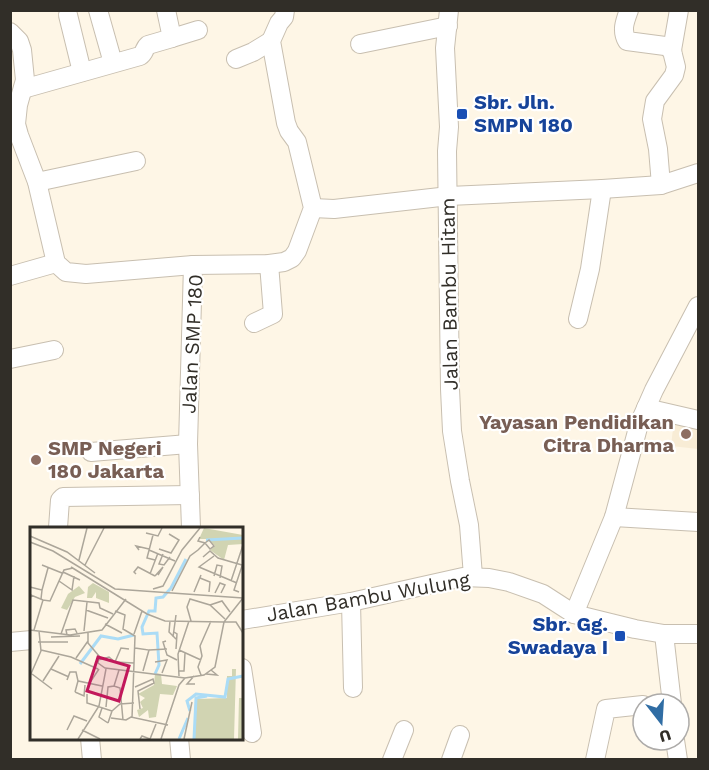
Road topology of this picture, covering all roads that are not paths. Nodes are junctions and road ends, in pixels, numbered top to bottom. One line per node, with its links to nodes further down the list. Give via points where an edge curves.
1 (98, 10): 15 (street)
2 (166, 10): 10 (street)
3 (285, 10): 11 (street)
4 (628, 10): 13 (street, via 624,22 627,41 665,46)
5 (679, 10): 13 (street)
6 (68, 15): 16 (street)
7 (450, 15): 12 (street); 23 (street, Jalan Bambu Hitam, via 445,48)
8 (198, 30): 10 (street)
9 (10, 32): 17 (street, via 19,40 22,50)
10 (172, 38): 15 (street, via 148,45 140,56)
11 (270, 41): 14 (street); 24 (street, via 286,123 297,142)
12 (360, 44)
13 (672, 51): 21 (street, via 674,75 655,101 652,119)
14 (236, 59)
15 (113, 63): 16 (street)
16 (82, 72): 17 (street)
17 (23, 89): 20 (street, via 16,124)
18 (136, 161): 20 (street)
19 (699, 173): 21 (street)
20 (37, 182): 25 (street)
21 (661, 185): 22 (street)
22 (602, 189): 23 (street); 30 (street)
23 (449, 196): 24 (street); 43 (street, Jalan Bambu Hitam, via 452,431 469,525)
24 (312, 208): 26 (street, Jalan SMP 180, via 292,258)
25 (56, 263): 27 (street, via 66,272 86,274); 28 (street)
26 (268, 264): 27 (street, Jalan SMP 180); 31 (street, via 273,314)
27 (193, 265): 36 (street, Jalan SMP 180)
28 (10, 276)
29 (699, 306): 34 (street)
30 (578, 319)
31 (255, 323)
32 (54, 350): 33 (street)
33 (10, 359)
34 (646, 408): 35 (street); 39 (street, via 634,438)
35 (699, 420)
36 (188, 444): 37 (street); 38 (street, Jalan SMP 180)
37 (92, 452)
38 (190, 495): 41 (street, via 68,496 60,500); 42 (street, Jalan SMP 180)
39 (614, 517): 40 (street); 45 (street)
40 (699, 522)
41 (58, 527)
42 (191, 527)
43 (473, 576): 44 (street, Jalan Bambu Wulung); 45 (street, Jalan Bambu Wulung, via 503,580 543,594)
44 (351, 602): 46 (street, Jalan Bambu Wulung); 52 (street)
45 (574, 614): 47 (street, Jalan Bambu Wulung)
46 (243, 620)
47 (664, 633): 48 (street, Jalan Bambu Wulung); 53 (street)
48 (699, 634)
49 (30, 640): 50 (street)
50 (10, 642)
51 (243, 674): 56 (street)
52 (353, 688)
53 (670, 692)
54 (631, 706): 64 (street, via 606,709)
55 (404, 730): 62 (street)
56 (252, 733)
57 (460, 735): 63 (street)
58 (90, 740): 60 (street)
59 (179, 740): 61 (street)
60 (92, 759)
61 (182, 759)
62 (392, 759)
63 (451, 759)
64 (595, 759)

